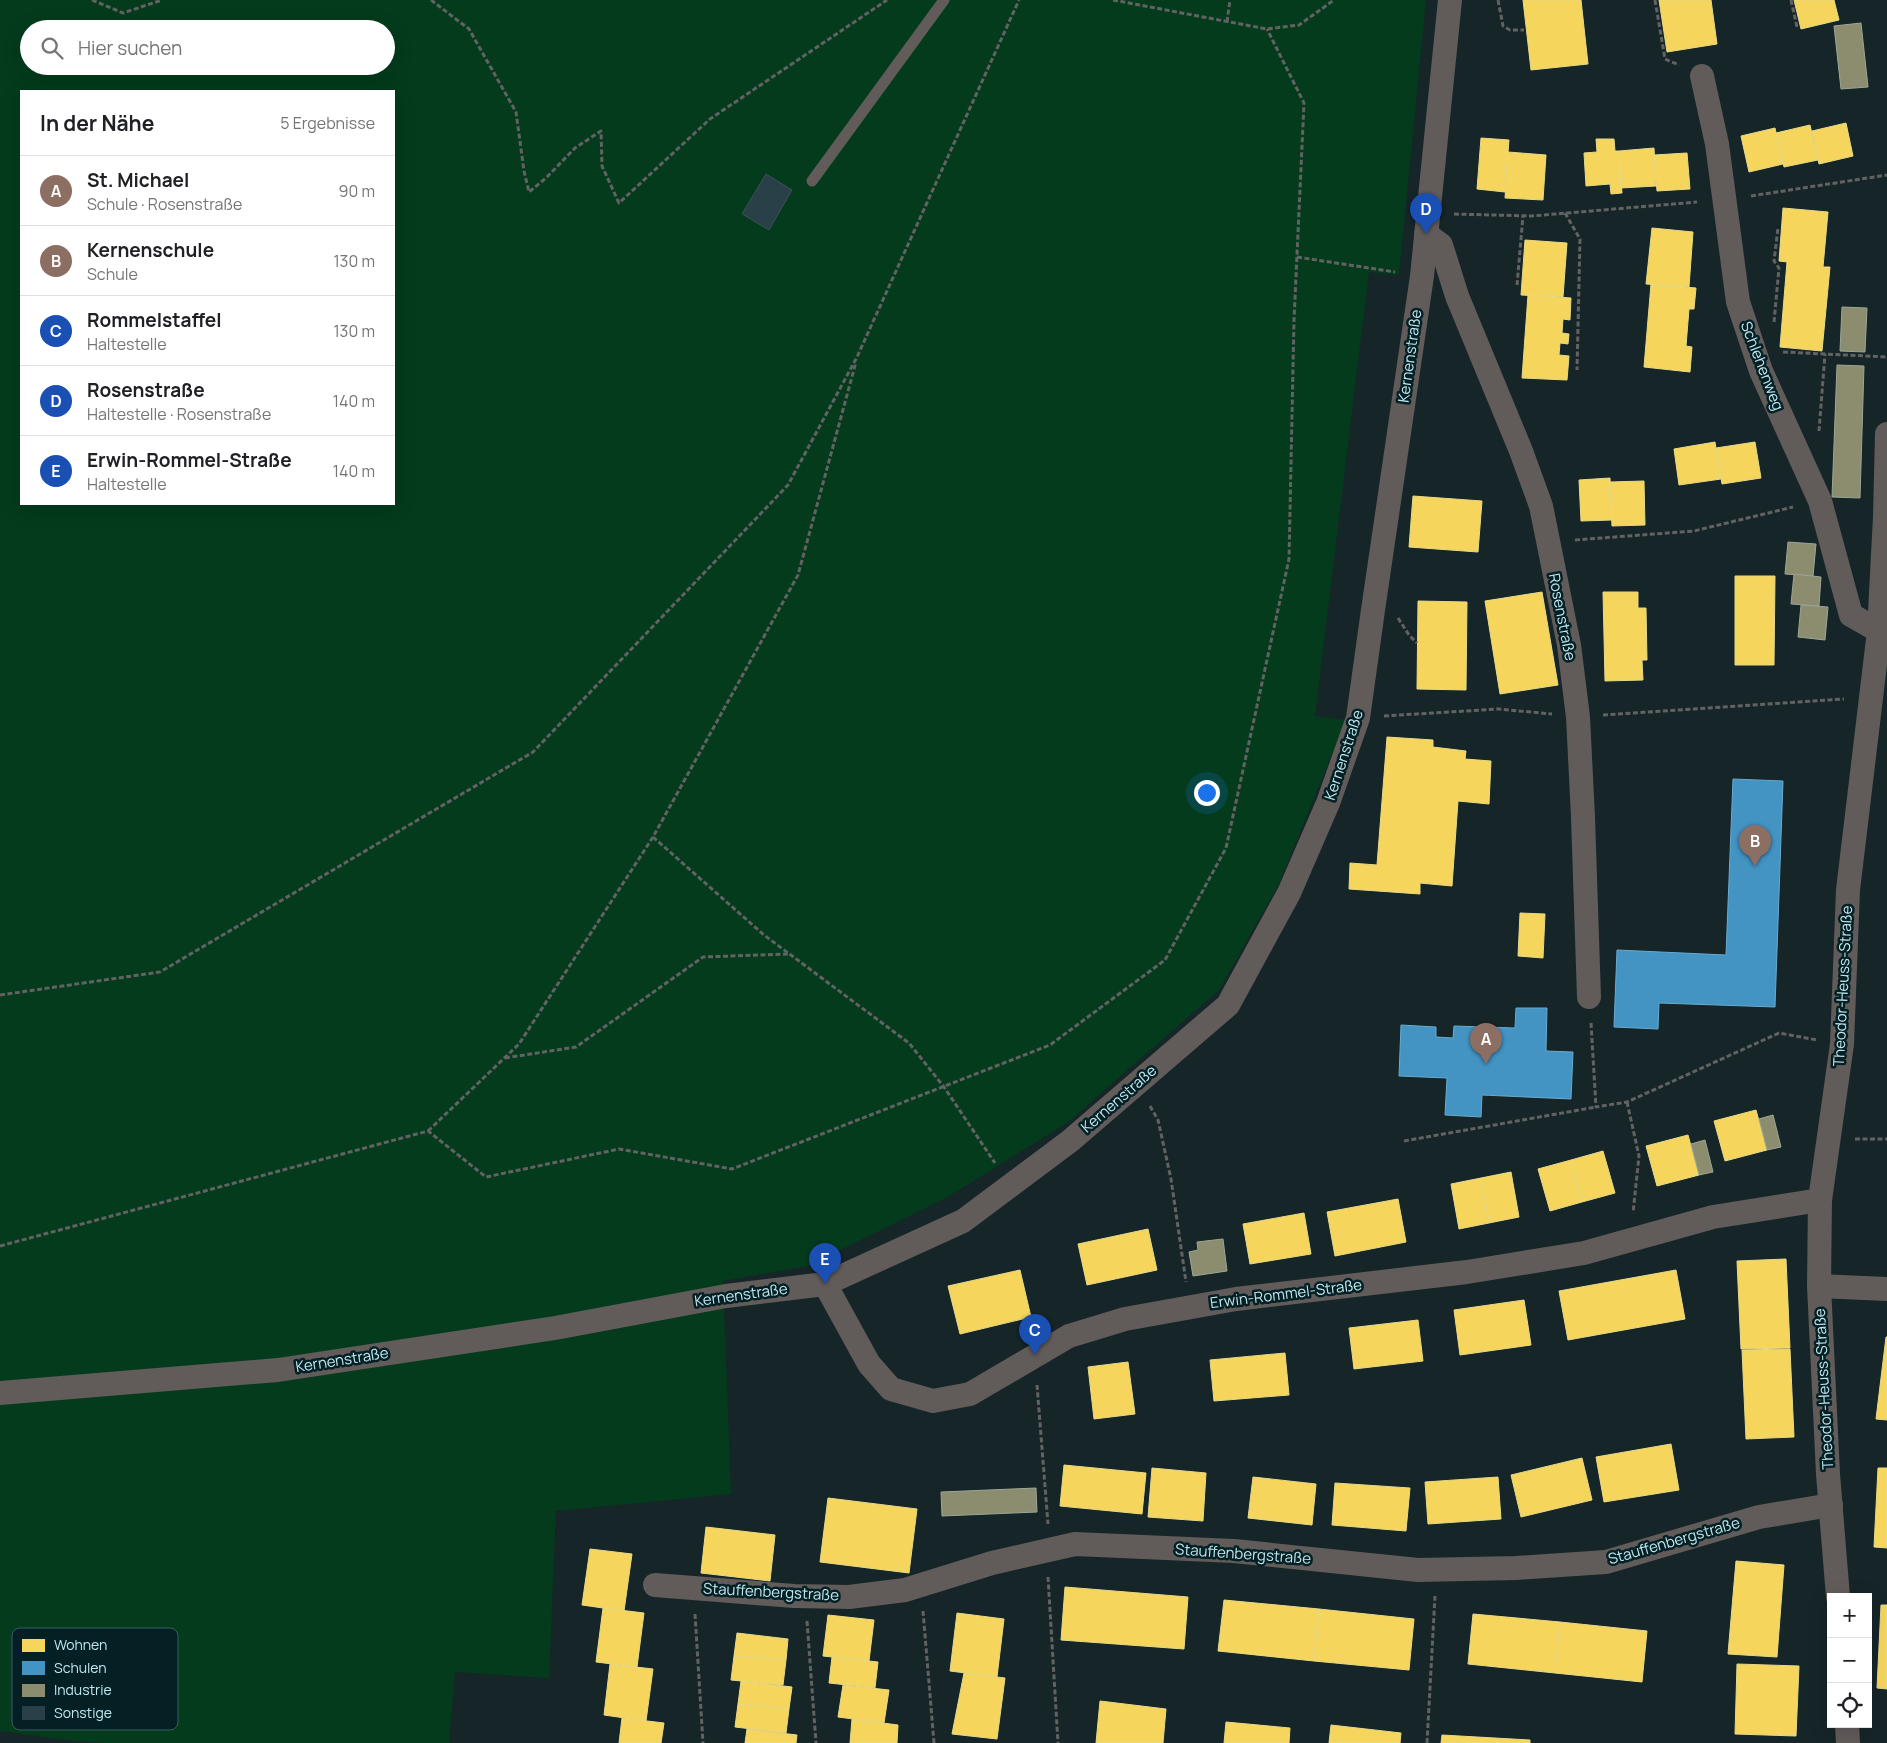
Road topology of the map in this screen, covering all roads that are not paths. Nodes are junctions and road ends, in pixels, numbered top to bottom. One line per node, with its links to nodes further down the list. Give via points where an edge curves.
1 (944, 0): 4 (lane)
2 (1450, 0): 5 (street, Kernenstraße)
3 (1702, 76): 7 (street, Schlehenweg, via 1718,144 1738,302 1761,371 1820,501 1851,616)
4 (812, 181)
5 (1428, 223): 8 (street, Rosenstraße, via 1441,245 1457,296 1541,506 1578,716); 10 (street, Kernenstraße, via 1358,718 1328,803 1289,892 1228,1004 1070,1141 964,1221)
6 (1887, 434): 7 (street, Theodor-Heuss-Straße)
7 (1879, 631): 9 (street, Theodor-Heuss-Straße, via 1848,890 1842,1044)
8 (1589, 997)
9 (1820, 1200): 10 (street, Erwin-Rommel-Straße, via 1713,1217 1584,1253 1467,1272 1236,1299 1125,1319 1068,1336 970,1394 933,1401 890,1389 869,1364); 11 (street, Theodor-Heuss-Straße)
10 (824, 1284): 13 (street, Kernenstraße, via 726,1296 555,1328 278,1370)
11 (1819, 1286): 12 (street); 14 (street, Theodor-Heuss-Straße)
12 (1887, 1289)
13 (0, 1393)
14 (1831, 1505): 15 (street, Stauffenbergstraße, via 1759,1516 1606,1562 1418,1570 1234,1552 1075,1544 992,1563 904,1590 849,1597); 16 (street, Theodor-Heuss-Straße)
15 (655, 1585)
16 (1838, 1593)
17 (1848, 1728): 18 (street)
18 (1848, 1743)

